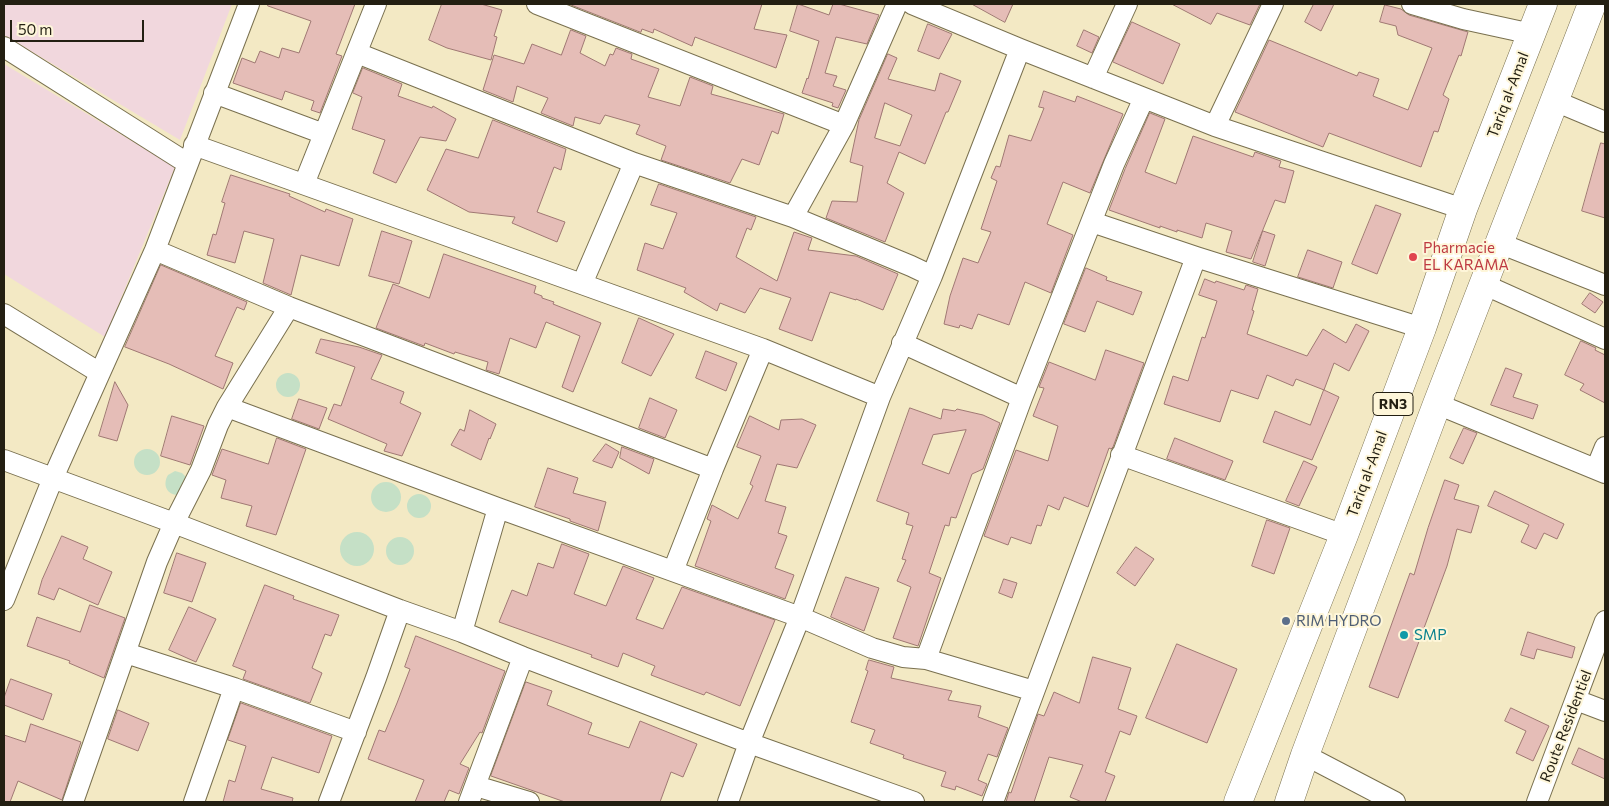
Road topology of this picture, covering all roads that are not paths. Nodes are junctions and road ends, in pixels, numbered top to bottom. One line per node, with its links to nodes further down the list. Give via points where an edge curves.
1 (249, 4): 16 (street)
2 (376, 4): 14 (street)
3 (537, 4): 20 (street)
4 (897, 4): 20 (street)
5 (912, 4): 13 (street)
6 (1127, 4): 15 (street)
7 (1273, 4): 21 (street)
8 (1412, 4): 11 (street)
9 (1543, 4): 11 (highway, Tariq al-Amal / RN3)
10 (1592, 4): 18 (highway, RN3)
11 (1532, 34): 26 (highway, Tariq al-Amal / RN3)
12 (4, 47): 23 (street)
13 (1020, 49): 15 (street); 32 (street)
14 (357, 53): 22 (street); 24 (street)
15 (1093, 78): 17 (street)
16 (214, 93): 22 (street); 23 (street)
17 (1144, 98): 21 (street); 28 (street)
18 (1554, 101): 19 (street); 29 (highway, RN3)
19 (1605, 122)
20 (844, 125): 27 (street)
21 (1215, 126): 26 (street)
22 (324, 134): 25 (street)
23 (191, 154): 25 (street); 30 (street)
24 (634, 163): 27 (street); 33 (street)
25 (304, 184): 33 (street)
26 (1463, 209): 38 (highway, Tariq al-Amal / RN3)
27 (793, 217): 32 (street)
28 (1092, 222): 31 (street); 44 (street)
29 (1499, 243): 34 (street); 35 (highway, RN3)
30 (155, 250): 36 (street); 42 (street)
31 (1196, 257): 38 (street); 48 (street)
32 (932, 276): 40 (street)
33 (582, 284): 41 (street)
34 (1605, 285)
35 (1482, 286): 39 (street); 45 (highway, RN3)
36 (289, 307): 46 (street); 50 (street)
37 (4, 314): 42 (street)
38 (1422, 328): 55 (highway, Tariq al-Amal / RN3)
39 (1605, 339)
40 (902, 343): 43 (street); 44 (street)
41 (763, 349): 43 (street); 50 (street)
42 (100, 373): 52 (street)
43 (880, 397): 59 (street)
44 (1022, 398): 64 (street)
45 (1437, 404): 51 (street); 71 (highway, RN3)
46 (227, 407): 53 (street); 54 (street, via 201,470)
47 (1605, 447): 51 (street)
48 (1122, 454): 55 (street); 66 (street)
49 (4, 460): 52 (street)
50 (713, 469): 56 (street)
51 (1601, 471)
52 (53, 478): 54 (street); 57 (street)
53 (498, 508): 56 (street); 61 (street)
54 (174, 523): 58 (street); 62 (street)
55 (1344, 535): 80 (highway, Tariq al-Amal / RN3)
56 (673, 571): 59 (street)
57 (4, 600)
58 (400, 610): 61 (street); 69 (street)
59 (800, 617): 64 (street, via 872,648 903,657); 70 (street)
60 (1605, 621): 67 (street, Route Residentiel)
61 (462, 632): 63 (street)
62 (126, 653): 65 (street); 73 (street)
63 (523, 657): 70 (street); 72 (street)
64 (926, 659): 66 (street)
65 (234, 688): 69 (street); 74 (street)
66 (1034, 691): 79 (street)
67 (1576, 700): 68 (street); 83 (street, Route Residentiel)
68 (1605, 711)
69 (356, 732): 75 (street)
70 (749, 743): 77 (street); 78 (street)
71 (1305, 755): 81 (highway, RN3); 82 (street)
72 (472, 794): 76 (street)
73 (73, 802)
74 (194, 802)
75 (328, 802)
76 (529, 802)
77 (728, 802)
78 (914, 802)
79 (993, 802)
80 (1238, 802)
81 (1289, 802)
82 (1395, 802)
83 (1538, 802)

